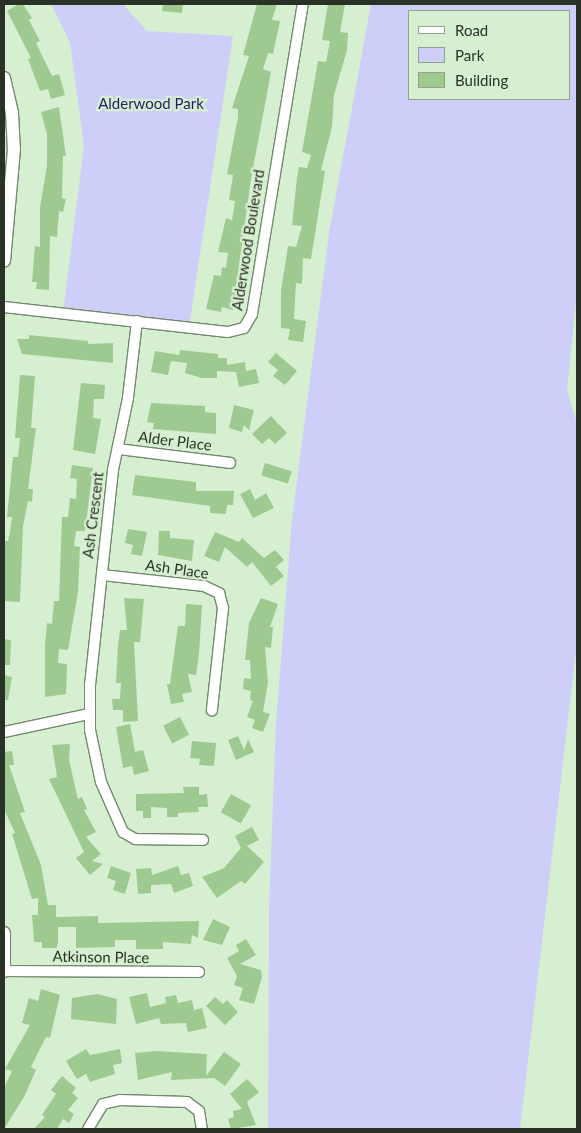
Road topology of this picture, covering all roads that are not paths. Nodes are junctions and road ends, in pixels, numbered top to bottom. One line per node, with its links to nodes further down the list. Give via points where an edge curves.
1 (303, 4): 5 (street, Alderwood Boulevard, via 250,322 232,332)
2 (4, 78): 3 (street, via 12,113 14,148)
3 (4, 261)
4 (4, 307): 5 (street, Alderwood Boulevard)
5 (137, 321): 6 (street, Ash Crescent)
6 (118, 449): 7 (street, Alder Place); 8 (street, Ash Crescent)
7 (230, 463)
8 (102, 575): 9 (street, Ash Place, via 204,586 219,593 223,608); 10 (street, Ash Crescent)
9 (212, 710)
10 (89, 714): 11 (street); 12 (street, Ash Crescent, via 98,772 123,832 135,839)
11 (4, 732)
12 (203, 840)
13 (4, 933): 14 (street)
14 (4, 971): 15 (street, Atkinson Place)
15 (199, 972)
16 (88, 1129): 17 (street, via 103,1104 120,1100 187,1102 199,1111)
17 (202, 1129)

